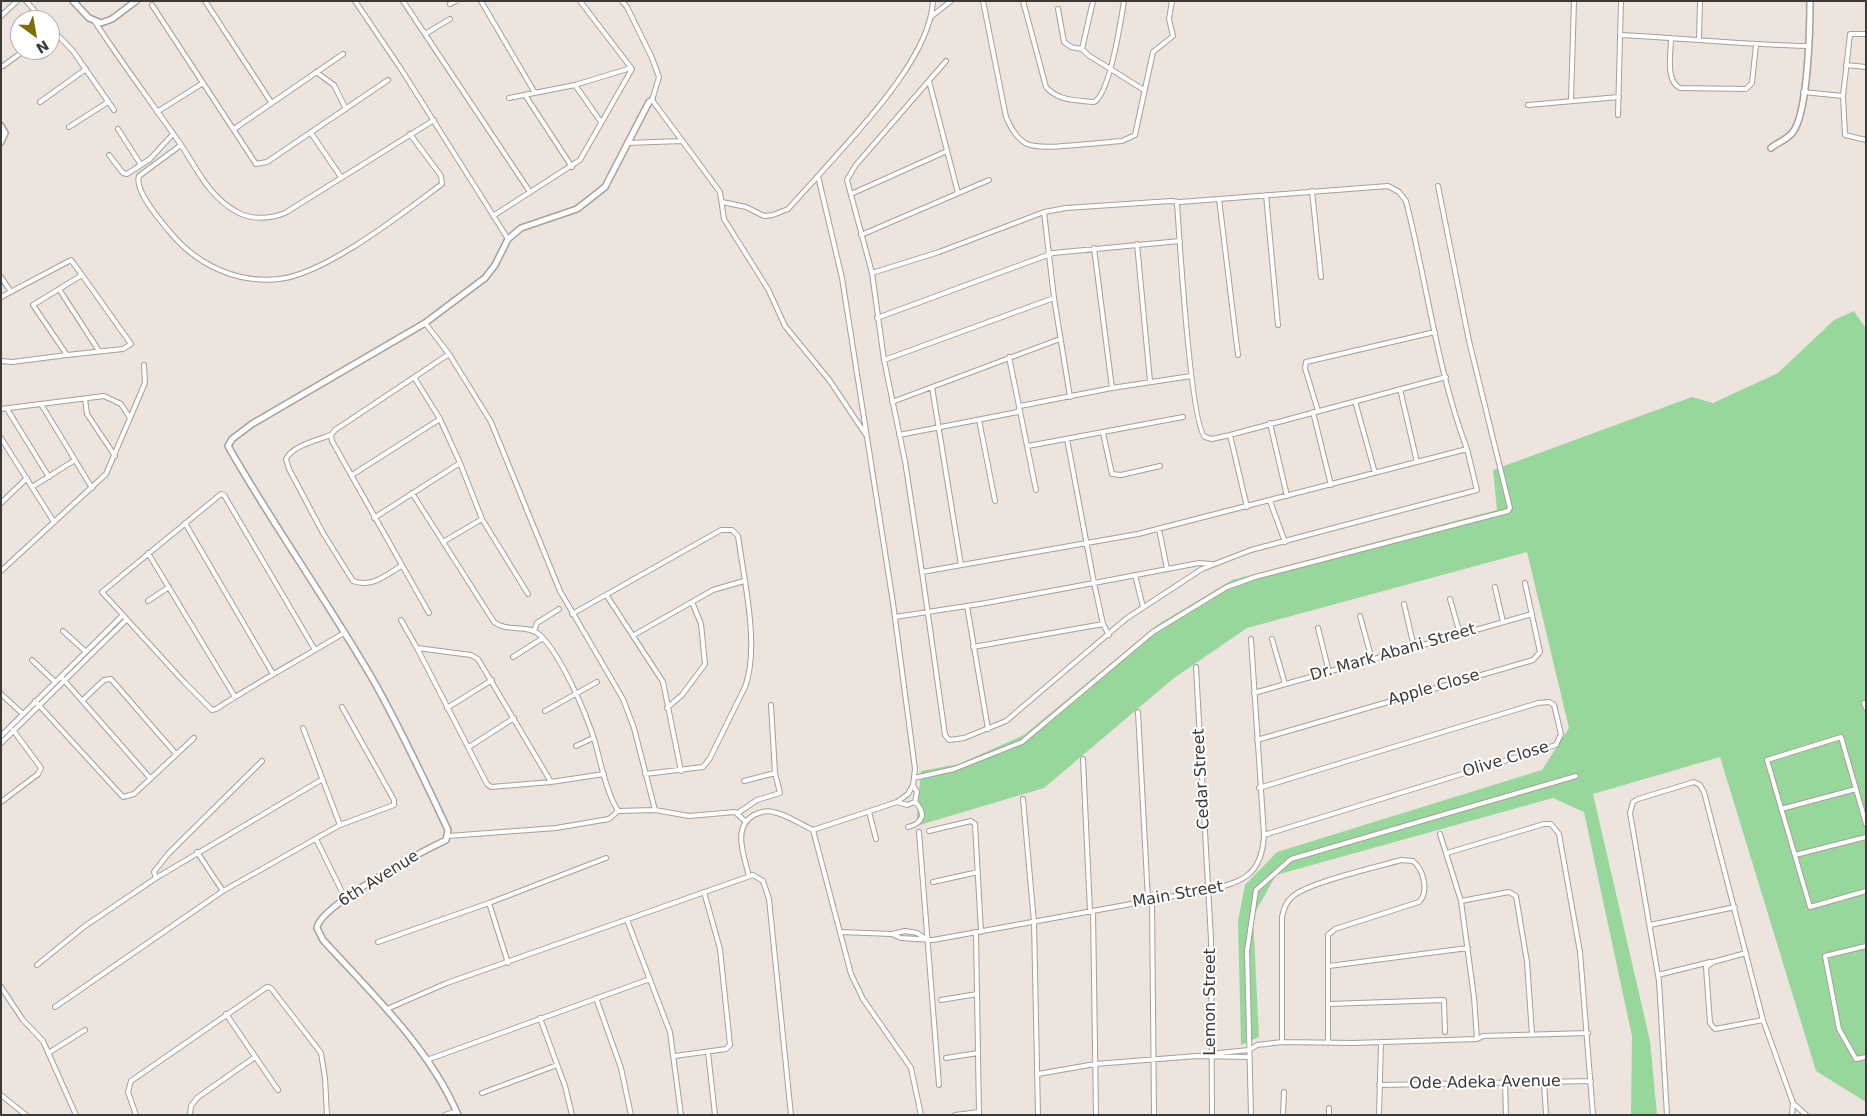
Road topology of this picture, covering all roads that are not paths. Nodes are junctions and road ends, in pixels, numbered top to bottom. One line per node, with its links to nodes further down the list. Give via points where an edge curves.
1 (17, 1): 25 (street)
2 (73, 1): 28 (street)
3 (136, 1): 28 (street, via 106,22)
4 (205, 1): 63 (street)
5 (355, 1): 69 (street)
6 (403, 1): 29 (street)
7 (456, 1): 22 (street)
8 (480, 1): 54 (street)
9 (580, 1): 44 (street)
10 (622, 1): 59 (street, via 659,77)
11 (933, 1): 26 (street)
12 (951, 1): 26 (street)
13 (983, 1): 52 (street, via 1006,117 1012,131 1028,144 1036,147 1131,138 1137,128)
14 (1024, 1): 45 (street, via 1043,80 1051,92 1064,100 1094,102 1101,95)
15 (1092, 1): 37 (street)
16 (1124, 1): 45 (street)
17 (1172, 1): 52 (street, via 1169,19 1173,36 1153,52)
18 (1574, 1): 60 (street)
19 (1621, 1): 31 (street)
20 (1700, 1): 33 (street)
21 (1810, 1): 36 (street)
22 (450, 4)
23 (152, 6): 50 (street)
24 (1058, 9): 37 (street, via 1064,42)
25 (1, 16)
26 (932, 16): 88 (street, via 921,46 906,69)
27 (450, 19): 29 (street)
28 (95, 22): 67 (street)
29 (425, 34): 93 (street)
30 (1866, 34): 41 (street, via 1850,34)
31 (1620, 35): 32 (street); 57 (street)
32 (1672, 38): 33 (street); 35 (street, via 1671,76 1680,88 1746,89 1752,83)
33 (1699, 39): 35 (street)
34 (60, 40): 46 (street)
35 (1756, 45): 36 (street)
36 (1809, 46): 53 (street)
37 (1082, 49): 45 (street)
38 (343, 54): 47 (street)
39 (11, 60): 42 (street)
40 (946, 61): 49 (street)
41 (1846, 65): 43 (street); 56 (street)
42 (3, 66)
43 (1866, 67)
44 (631, 68): 51 (street); 70 (street)
45 (1110, 68): 52 (street)
46 (86, 69): 61 (street); 62 (street)
47 (316, 72): 63 (street); 65 (street, via 334,85)
48 (388, 80): 65 (street)
49 (929, 81): 84 (street); 94 (street, via 849,174 847,180)
50 (203, 83): 67 (street); 73 (street)
51 (575, 85): 54 (street); 70 (street)
52 (1144, 90)
53 (1803, 92): 56 (street); 83 (street, via 1794,131)
54 (535, 93): 55 (street)
55 (525, 95): 58 (street); 87 (street)
56 (1843, 96): 78 (street, via 1845,136)
57 (1619, 97): 60 (street); 68 (street)
58 (509, 98)
59 (652, 100): 79 (street); 81 (street)
60 (1571, 100): 64 (street)
61 (40, 102)
62 (108, 102): 66 (street); 72 (street)
63 (271, 102): 73 (street)
64 (1528, 105)
65 (346, 109): 75 (street)
66 (114, 110)
67 (158, 112): 76 (street)
68 (1618, 115)
69 (434, 120): 77 (street); 101 (street)
70 (601, 122): 87 (street, via 580,160)
71 (1, 126): 80 (street, via 5,133)
72 (69, 127)
73 (234, 128): 75 (street, via 256,164 267,162)
74 (118, 129): 86 (street)
75 (310, 133): 89 (street)
76 (173, 134): 82 (street); 86 (street)
77 (410, 134): 82 (street, via 441,176 442,184 344,252 279,279 241,277 214,268 182,243 157,215 137,182 139,176); 89 (street)
78 (1866, 140)
79 (682, 141): 81 (street); 98 (street, via 720,192)
80 (1, 142)
81 (626, 143): 103 (street, via 605,187 576,209 523,226)
82 (181, 145): 89 (street, via 193,168 213,192 230,207 250,216 274,217 285,213)
83 (1771, 148)
84 (947, 151): 94 (street); 95 (street)
85 (109, 155): 86 (street, via 123,173 127,174)
86 (141, 165)
87 (572, 167): 93 (street)
88 (818, 176): 98 (street, via 788,209 773,215 764,216 746,207); 155 (street, via 842,278)
89 (341, 177)
90 (989, 180): 95 (street)
91 (1438, 186): 281 (street, via 1469,341 1510,508 1508,511 1227,587 1153,632 1022,742 954,769)
92 (1312, 191): 96 (street); 111 (street); 119 (street, via 1388,186 1403,196 1418,247)
93 (530, 192): 101 (street)
94 (851, 194): 102 (street)
95 (958, 194): 102 (street)
96 (1266, 195): 97 (street); 118 (street)
97 (1219, 199): 99 (street); 124 (street)
98 (722, 202): 155 (street, via 727,224 768,289 785,326 830,381)
99 (1177, 202): 100 (street); 104 (street)
100 (1044, 212): 107 (street); 108 (street, via 939,252)
101 (493, 216): 103 (street)
102 (861, 235): 108 (street)
103 (508, 239): 117 (street, via 485,278)
104 (1180, 240): 105 (street); 129 (street)
105 (1136, 244): 106 (street); 132 (street)
106 (1094, 248): 107 (street); 134 (street)
107 (1050, 255): 115 (street); 116 (street)
108 (872, 273): 116 (street)
109 (82, 275): 112 (street); 113 (street, via 71,260); 121 (street, via 131,344 124,349)
110 (1, 277): 113 (street)
111 (1321, 277)
112 (59, 289): 121 (street); 123 (street, via 33,304)
113 (11, 292): 114 (street)
114 (1, 297)
115 (1054, 298): 120 (street); 126 (street)
116 (877, 318): 126 (street)
117 (426, 322): 122 (street); 223 (street, via 252,424 228,446)
118 (1278, 325)
119 (1435, 332): 131 (street); 144 (street, via 1306,362)
120 (1060, 339): 125 (street); 136 (street)
121 (99, 351): 123 (street)
122 (449, 354): 130 (street); 211 (street, via 491,422)
123 (68, 355): 127 (street)
124 (1238, 355)
125 (1009, 358): 133 (street); 141 (street)
126 (884, 360): 139 (street)
127 (1, 361)
128 (144, 365): 146 (street, via 145,383)
129 (1191, 376): 132 (street); 154 (street, via 1201,434 1212,439)
130 (414, 377): 147 (street); 152 (street)
131 (1446, 377): 135 (street); 159 (street)
132 (1150, 381): 134 (street)
133 (932, 387): 139 (street); 150 (street)
134 (1112, 388): 136 (street)
135 (1400, 389): 138 (street); 162 (street)
136 (1070, 397): 141 (street)
137 (85, 399): 140 (street); 146 (street, via 104,396 113,399 121,404); 160 (street, via 86,414)
138 (1355, 401): 144 (street); 165 (street)
139 (892, 402): 153 (street)
140 (41, 404): 143 (street); 161 (street)
141 (1020, 406): 148 (street, via 1018,412); 158 (street)
142 (1, 409): 143 (street)
143 (7, 409): 167 (street)
144 (1316, 411): 149 (street); 169 (street)
145 (1183, 417): 151 (street)
146 (130, 418): 160 (street)
147 (440, 419): 163 (street); 166 (street)
148 (979, 420): 150 (street); 176 (street)
149 (1270, 423): 154 (street); 174 (street)
150 (939, 427): 153 (street); 189 (street)
151 (1103, 433): 157 (street); 164 (street, via 1112,474)
152 (330, 435): 166 (street); 190 (street, via 295,450 286,459 323,533 353,581 360,584 375,582)
153 (899, 435): 193 (street)
154 (1230, 435): 178 (street)
155 (867, 437): 215 (street)
156 (1, 438): 168 (street)
157 (1067, 440): 158 (street); 185 (street)
158 (1028, 446): 172 (street)
159 (1467, 449): 162 (street); 186 (street, via 1477,490)
160 (115, 456): 171 (street, via 106,474)
161 (75, 460): 167 (street); 171 (street)
162 (1417, 462): 165 (street)
163 (460, 463): 173 (street); 180 (street)
164 (1160, 466)
165 (1375, 473): 169 (street)
166 (352, 475): 179 (street)
167 (49, 477): 170 (street)
168 (26, 478): 170 (street); 177 (street)
169 (1331, 485): 174 (street)
170 (32, 488): 181 (street)
171 (92, 488): 181 (street)
172 (1036, 490)
173 (412, 493): 179 (street); 184 (street)
174 (1287, 496): 175 (street)
175 (1270, 501): 178 (street); 186 (street)
176 (995, 502)
177 (1, 503)
178 (1247, 507): 183 (street)
179 (374, 518): 190 (street)
180 (482, 519): 184 (street); 200 (street)
181 (54, 522): 192 (street)
182 (184, 523): 187 (street); 233 (street, via 218,496 224,495); 240 (street)
183 (1159, 528): 185 (street); 191 (street)
184 (443, 542): 222 (street, via 494,622 507,628)
185 (1086, 542): 189 (street); 196 (street)
186 (1285, 542): 188 (street)
187 (148, 553): 198 (street); 213 (street, via 103,590 104,596)
188 (1213, 564): 191 (street, via 1199,563); 207 (street)
189 (961, 565): 193 (street)
190 (401, 566): 210 (street)
191 (1167, 569): 194 (street)
192 (1, 571)
193 (922, 572): 209 (street)
194 (1135, 575): 196 (street); 207 (street)
195 (744, 581): 201 (street, via 738,536 726,529); 204 (street, via 713,590); 275 (street, via 752,652 749,676 707,764)
196 (1094, 582): 206 (street); 219 (street)
197 (1525, 583): 212 (street, Apple Close)
198 (169, 586): 203 (street); 249 (street)
199 (1495, 587): 218 (street)
200 (528, 594)
201 (607, 596): 211 (street); 225 (street)
202 (1450, 599): 224 (street)
203 (148, 601)
204 (692, 602): 225 (street); 256 (street, via 700,624 705,664 682,695)
205 (1404, 604): 231 (street)
206 (967, 606): 209 (street); 230 (street)
207 (1143, 607): 226 (street)
208 (559, 609): 222 (street, via 537,623)
209 (928, 612): 215 (street); 264 (street, via 945,735 954,741)
210 (429, 613)
211 (572, 614): 278 (street, via 623,699)
212 (1532, 614): 218 (street, Dr. Mark Abani Street); 268 (street, Apple Close, via 1540,652 1533,660)
213 (122, 616): 216 (street); 234 (street)
214 (1360, 616): 237 (street)
215 (895, 617): 281 (street, via 913,748)
216 (126, 620): 241 (street); 249 (street, via 209,709 216,709)
217 (401, 620): 232 (street)
218 (1503, 622): 224 (street, Dr. Mark Abani Street)
219 (1103, 624): 226 (street); 230 (street)
220 (1318, 628): 239 (street)
221 (63, 631): 234 (street)
222 (534, 631): 227 (street)
223 (344, 632): 233 (street); 306 (street, via 401,730)
224 (1460, 634): 231 (street, Dr. Mark Abani Street)
225 (634, 635): 256 (street, via 663,682)
226 (1109, 635): 264 (street, via 1006,722)
227 (543, 638): 235 (street); 247 (street)
228 (1251, 639): 248 (street, Main Street)
229 (1272, 639): 245 (street)
230 (973, 647): 264 (street)
231 (1414, 647): 237 (street, Dr. Mark Abani Street)
232 (417, 648): 242 (street, via 475,656); 255 (street)
233 (315, 650): 240 (street)
234 (85, 651): 241 (street)
235 (513, 657)
236 (32, 660): 243 (street)
237 (1372, 660): 239 (street, Dr. Mark Abani Street)
238 (1196, 667): 318 (street, Cedar Street)
239 (1329, 672): 245 (street, Dr. Mark Abani Street)
240 (273, 674): 249 (street)
241 (61, 678): 243 (street); 250 (street); 251 (street)
242 (492, 680): 255 (street); 261 (street)
243 (54, 681): 251 (street)
244 (596, 682): 247 (street)
245 (1286, 684): 248 (street, Dr. Mark Abani Street)
246 (1, 694): 260 (street)
247 (576, 694): 258 (street); 267 (street)
248 (1254, 694): 268 (street, Main Street)
249 (235, 697)
250 (83, 700): 272 (street, via 104,680 111,679); 280 (street)
251 (37, 703): 260 (street); 263 (street); 280 (street, via 123,797 134,794)
252 (1864, 703): 257 (street)
253 (771, 705): 276 (street)
254 (342, 707): 299 (street, via 394,805)
255 (447, 708): 271 (street)
256 (667, 708): 275 (street)
257 (1866, 708)
258 (546, 711)
259 (1138, 712): 323 (street)
260 (23, 714): 263 (street)
261 (514, 718): 271 (street); 284 (street)
262 (303, 728): 282 (street)
263 (12, 729): 265 (street); 269 (street); 289 (street, via 41,768 38,774)
264 (988, 729)
265 (1, 736)
266 (194, 738): 272 (street)
267 (593, 738): 270 (street); 277 (street)
268 (1257, 740): 286 (street, Main Street)
269 (1, 743)
270 (576, 746)
271 (469, 747): 284 (street, via 484,780 492,787)
272 (176, 754): 280 (street)
273 (1083, 759): 327 (street)
274 (262, 761): 316 (street, via 168,854 156,868)
275 (681, 771): 278 (street)
276 (775, 773): 283 (street); 296 (street, via 781,790 779,795 757,800)
277 (604, 774): 284 (street); 294 (street)
278 (645, 774): 293 (street)
279 (1576, 776): 362 (street, via 1291,859 1256,890 1247,951)
280 (150, 778)
281 (914, 778): 285 (street)
282 (321, 780): 299 (street); 310 (street)
283 (744, 781)
284 (551, 782)
285 (913, 785): 290 (street, via 908,794); 291 (street, via 917,792)
286 (1259, 788): 305 (street, Main Street); 305 (street, Olive Close, via 1538,703 1554,705 1561,734 1556,745)
287 (1856, 789): 292 (street); 292 (street, via 1841,737 1767,760); 298 (street)
288 (1024, 799): 329 (street)
289 (1, 802)
290 (897, 802): 291 (street, via 907,805); 295 (street)
291 (915, 802): 300 (street, via 923,810 923,817 916,825)
292 (1781, 809): 312 (street)
293 (655, 810): 294 (street); 296 (street, via 689,816)
294 (618, 811): 306 (street, 6th Avenue, via 608,819 556,828)
295 (869, 812): 301 (street); 309 (street)
296 (738, 813): 297 (street)
297 (745, 821): 301 (street, via 760,812 771,811); 315 (street, via 741,841)
298 (1866, 824)
299 (340, 825): 308 (street)
300 (908, 827)
301 (813, 830): 331 (street)
302 (930, 831): 314 (street, via 974,822)
303 (919, 832): 333 (street)
304 (1440, 834): 311 (street)
305 (1264, 835): 318 (street, Main Street, via 1263,854 1246,877)
306 (448, 836): 322 (street, 6th Avenue)
307 (1866, 837): 312 (street)
308 (316, 838): 319 (street); 322 (street)
309 (876, 839)
310 (197, 852): 316 (street); 319 (street)
311 (1447, 853): 324 (street); 357 (street, via 1535,826 1551,824 1555,827 1562,842)
312 (1795, 856): 320 (street, via 1810,907)
313 (606, 858): 325 (street)
314 (978, 872): 317 (street); 332 (street)
315 (748, 876): 321 (street); 400 (street, via 756,876 763,881 770,899)
316 (156, 878): 340 (street, via 85,926)
317 (933, 882)
318 (1208, 890): 323 (street, Main Street); 367 (street, Lemon Street)
319 (223, 891): 349 (street)
320 (1866, 891)
321 (704, 892): 328 (street); 364 (street, via 720,949 730,1045 726,1050)
322 (345, 898): 350 (street, 6th Avenue, via 317,923 318,933)
323 (1150, 900): 327 (street, Main Street); 373 (street)
324 (1461, 900): 336 (street); 356 (street, via 1509,892 1516,896 1527,962)
325 (489, 903): 334 (street); 339 (street)
326 (1735, 907): 330 (street); 330 (street, via 1702,787 1694,782 1638,799 1631,806 1630,822); 337 (street)
327 (1091, 911): 329 (street, Main Street); 374 (street)
328 (628, 920): 339 (street); 343 (street)
329 (1034, 922): 332 (street, Main Street); 376 (street)
330 (1650, 925): 342 (street)
331 (841, 932): 333 (street, Main Street, via 918,933); 401 (street, via 857,988 911,1068)
332 (978, 932): 333 (street, Main Street); 345 (street)
333 (927, 940): 380 (street)
334 (378, 942)
335 (1866, 946): 370 (street, via 1825,956 1839,1029 1856,1059)
336 (1468, 948): 341 (street); 358 (street)
337 (1746, 953): 338 (street); 353 (street)
338 (1713, 962): 342 (street); 353 (street, via 1706,967 1712,1027 1723,1030)
339 (508, 963): 350 (street, via 447,983)
340 (37, 965)
341 (1328, 966): 348 (street); 359 (street, via 1328,935 1336,929 1416,905 1422,899 1425,889 1416,864 1401,860 1327,882 1296,894 1286,903 1282,916)
342 (1658, 975): 414 (street)
343 (650, 979): 346 (street); 366 (street, via 666,1019)
344 (1, 987): 363 (street)
345 (976, 994): 347 (street); 365 (street)
346 (596, 998): 352 (street); 397 (street, via 621,1068)
347 (941, 1000)
348 (1329, 1004): 355 (street, via 1444,1000); 361 (street)
349 (55, 1008)
350 (387, 1009): 372 (street, 6th Avenue)
351 (226, 1014): 368 (street); 392 (street, via 131,1081 128,1092); 394 (street, via 263,988 271,988 321,1053)
352 (540, 1018): 372 (street); 375 (street)
353 (1763, 1020): 386 (street)
354 (85, 1030): 363 (street)
355 (1445, 1032)
356 (1532, 1034): 357 (street); 358 (street)
357 (1588, 1034): 377 (street)
358 (1477, 1039): 360 (street)
359 (1282, 1042): 361 (street); 362 (street, via 1257,1045)
360 (1381, 1042): 361 (street); 381 (street)
361 (1328, 1044)
362 (1249, 1050): 367 (street); 369 (street)
363 (50, 1052): 391 (street)
364 (708, 1052): 366 (street); 399 (street)
365 (978, 1053): 371 (street); 389 (street)
366 (675, 1056): 398 (street)
367 (1211, 1056): 369 (street); 373 (street); 406 (street, Lemon Street)
368 (255, 1057): 382 (street); 393 (street, via 197,1098 191,1106)
369 (1249, 1057): 407 (street)
370 (1866, 1057)
371 (946, 1058)
372 (427, 1060): 388 (street, 6th Avenue)
373 (1154, 1060): 374 (street); 405 (street)
374 (1095, 1064): 376 (street); 404 (street)
375 (557, 1065): 384 (street); 396 (street)
376 (1038, 1074): 403 (street)
377 (1591, 1081): 379 (street, Ode Adeka Avenue); 413 (street)
378 (1505, 1082): 379 (street, Ode Adeka Avenue); 381 (street, Ode Adeka Avenue); 411 (street)
379 (1544, 1082): 412 (street)
380 (939, 1085)
381 (1379, 1085): 410 (street)
382 (278, 1090)
383 (1284, 1092): 408 (street)
384 (482, 1093)
385 (1, 1095): 390 (street)
386 (1793, 1103): 415 (street); 416 (street)
387 (1329, 1108): 409 (street)
388 (458, 1113): 395 (street)
389 (979, 1113): 402 (street)
390 (26, 1115)
391 (76, 1115)
392 (136, 1115)
393 (190, 1115)
394 (327, 1115)
395 (445, 1115)
396 (572, 1115)
397 (631, 1115)
398 (681, 1115)
399 (715, 1115)
400 (791, 1115)
401 (921, 1115)
402 (954, 1115)
403 (1038, 1115)
404 (1096, 1115)
405 (1154, 1115)
406 (1212, 1115)
407 (1251, 1115)
408 (1283, 1115)
409 (1330, 1115)
410 (1379, 1115)
411 (1506, 1115)
412 (1546, 1115)
413 (1593, 1115)
414 (1667, 1115)
415 (1792, 1115)
416 (1806, 1115)

